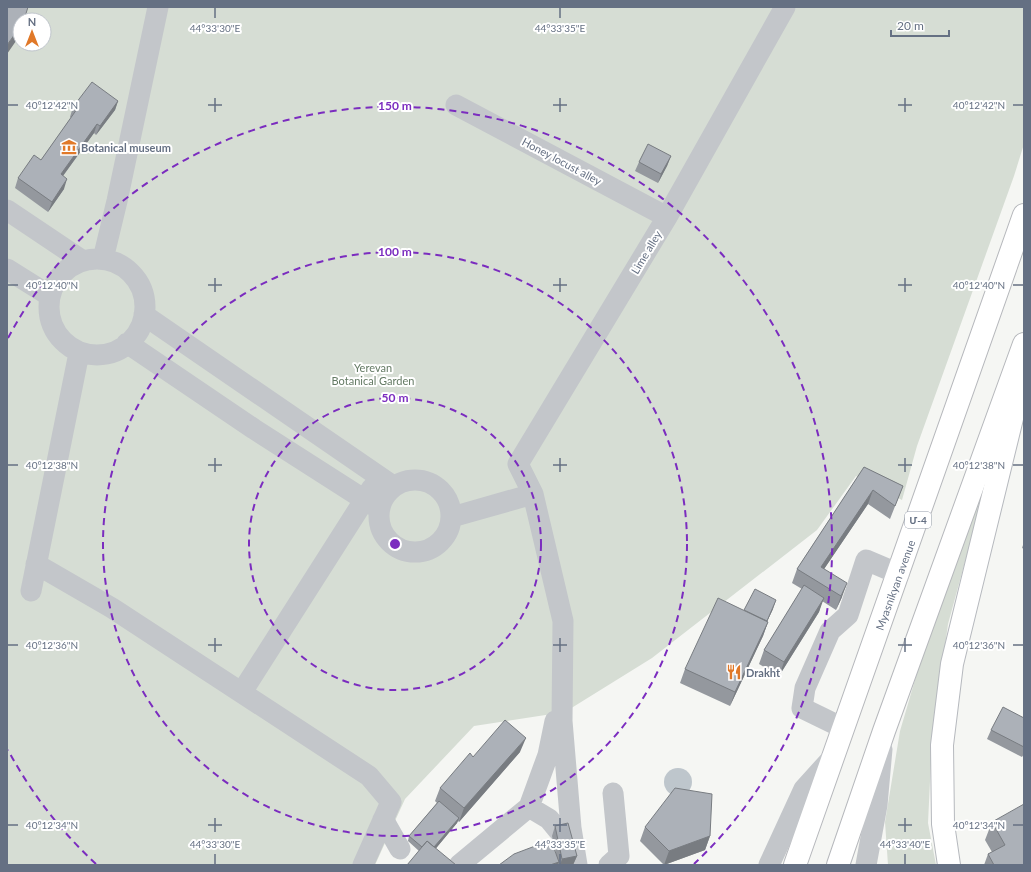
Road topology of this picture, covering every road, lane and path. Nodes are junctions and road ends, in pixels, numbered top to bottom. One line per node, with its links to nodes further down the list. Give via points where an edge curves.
1 (158, 7): 7 (lane, via 117,201)
2 (785, 7): 6 (lane, Lime alley)
3 (456, 105): 6 (lane, Honey locust alley)
4 (7, 210): 7 (lane)
5 (1024, 215): 20 (main road, Myasnikyan avenue / Մ-4)
6 (667, 217): 16 (lane, Lime alley, via 518,464)
7 (93, 260): 9 (lane, via 71,266 61,274); 10 (lane, via 117,263 130,272 139,285 144,299)
8 (7, 269): 9 (lane)
9 (50, 296): 13 (lane, via 49,314 55,332)
10 (144, 315): 11 (lane, via 138,330); 15 (lane)
11 (127, 344): 13 (lane, via 101,356); 17 (lane)
12 (1024, 344): 25 (main road)
13 (79, 353): 19 (lane)
14 (1024, 368): 40 (main road, via 952,664 942,745 943,824)
15 (386, 482): 17 (lane, via 384,496); 18 (lane, via 419,479 432,483 443,492)
16 (533, 494): 18 (lane); 22 (lane, via 563,621)
17 (372, 505): 18 (lane, via 386,538 397,548 411,552 426,551 439,543 448,532); 23 (lane)
18 (452, 517)
19 (36, 564): 21 (lane); 23 (lane, via 112,608)
20 (899, 574): 24 (main road, Myasnikyan avenue / Մ-4); 24 (lane, via 866,560 848,615 830,631 805,688 802,708)
21 (31, 591)
22 (562, 679): 28 (lane, via 548,755); 34 (lane, via 562,721 571,828)
23 (242, 692): 29 (lane, via 369,776 390,802)
24 (843, 728): 26 (main road, Myasnikyan avenue / Մ-4)
25 (884, 731): 38 (main road); 39 (lane, via 877,805)
26 (834, 756): 36 (lane, via 804,790); 37 (main road, Myasnikyan avenue / Մ-4)
27 (613, 793): 35 (lane, via 619,856)
28 (529, 807): 30 (lane, via 549,819 558,830); 33 (lane)
29 (383, 819): 31 (lane); 32 (lane)
30 (561, 829)
31 (400, 849)
32 (362, 865)
33 (459, 865)
34 (577, 865)
35 (609, 865)
36 (769, 865)
37 (795, 865)
38 (838, 865)
39 (866, 865)
40 (949, 865)

